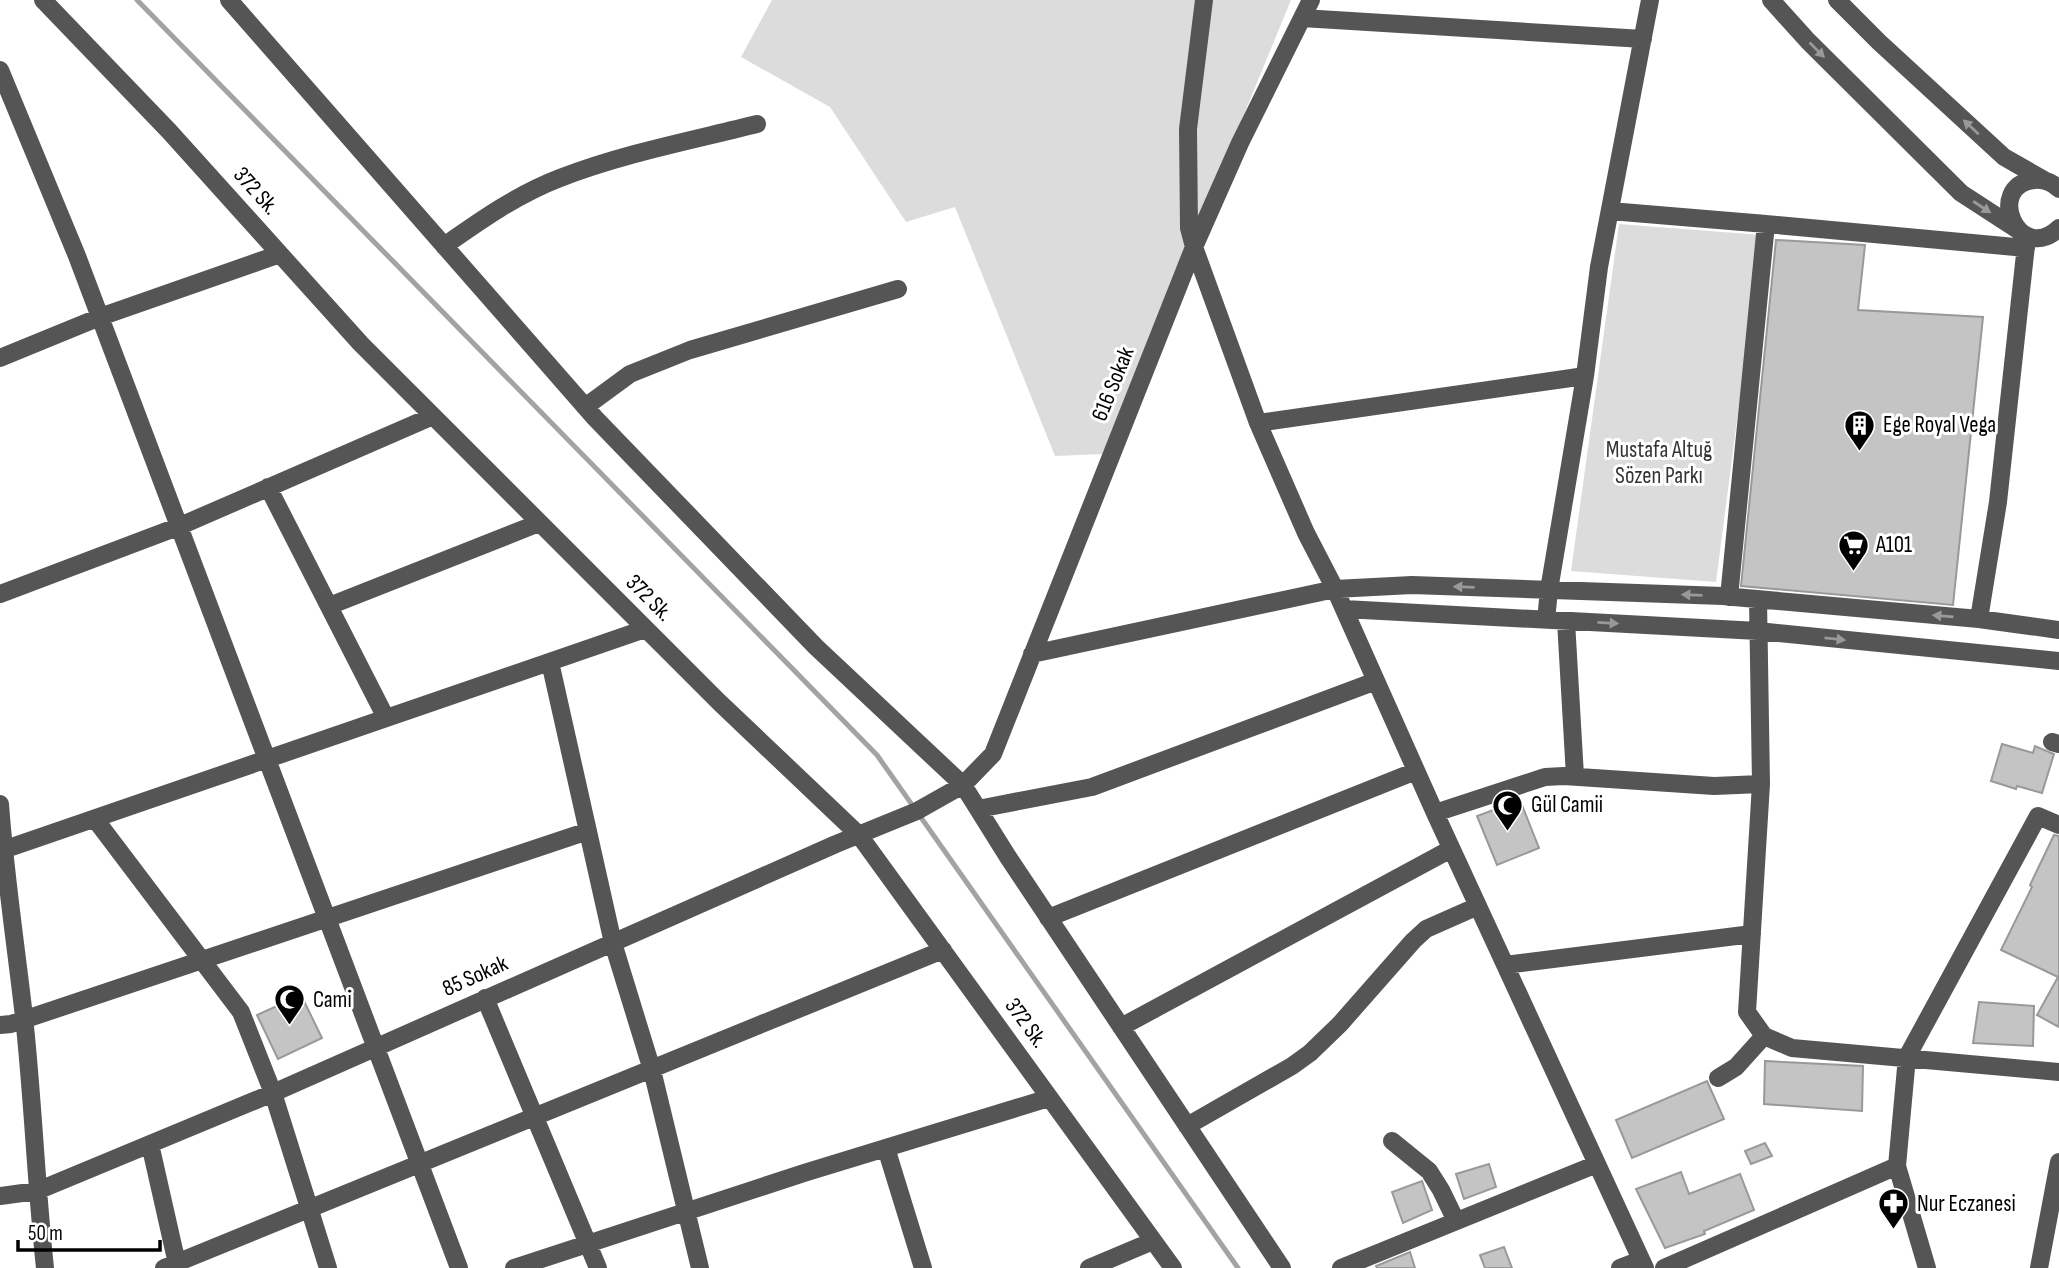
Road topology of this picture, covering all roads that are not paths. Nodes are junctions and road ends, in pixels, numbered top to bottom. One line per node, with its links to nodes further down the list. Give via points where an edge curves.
1 (43, 0): 20 (street, 372 Sk.)
2 (229, 0): 18 (street)
3 (1204, 0): 19 (street, via 1188,129 1189,228)
4 (1311, 0): 8 (street, 616 Sokak)
5 (1650, 0): 9 (street)
6 (1771, 0): 17 (street, one-way to 17, via 1961,193)
7 (1837, 0): 13 (street, one-way to 7, via 2004,157)
8 (1302, 18): 9 (street); 19 (street, 616 Sokak)
9 (1643, 39): 14 (street)
10 (0, 71): 11 (street)
11 (7, 102): 22 (street)
12 (757, 124): 18 (street, via 559,178 499,207)
13 (2052, 185): 17 (street, via 2026,181 2012,194 2009,214)
14 (1610, 211): 15 (street); 24 (street)
15 (1766, 224): 17 (street); 34 (street)
16 (2054, 235): 17 (street)
17 (2023, 238): 38 (street, via 1998,502)
18 (444, 246): 25 (street)
19 (1194, 247): 27 (street); 44 (street, 616 Sokak)
20 (280, 254): 22 (street); 26 (street, 372 Sk.)
21 (898, 289): 25 (street, via 690,350 630,374)
22 (100, 317): 23 (street); 30 (street)
23 (0, 358)
24 (1584, 376): 27 (street); 32 (street)
25 (585, 407): 53 (street, via 816,647)
26 (433, 416): 28 (street); 29 (street, 372 Sk.)
27 (1258, 423): 31 (street)
28 (268, 488): 30 (street); 36 (street)
29 (539, 523): 36 (street); 41 (street, 372 Sk.)
30 (180, 526): 33 (street); 49 (street)
31 (1335, 589): 32 (street, one-way to 31, via 1412,585); 37 (street); 44 (street)
32 (1549, 590): 34 (street, one-way to 32); 39 (street)
33 (0, 594)
34 (1729, 597): 35 (street)
35 (1758, 599): 38 (street, one-way to 35); 43 (street)
36 (329, 606): 48 (street)
37 (1344, 609): 39 (street); 47 (street)
38 (1979, 619): 42 (street)
39 (1546, 620): 40 (street)
40 (1566, 621): 43 (street, one-way to 43); 51 (street)
41 (645, 629): 46 (street); 60 (street, 372 Sk.)
42 (2059, 630)
43 (1758, 631): 45 (street, one-way to 45); 52 (street)
44 (1032, 654): 53 (street, 616 Sokak, via 992,754)
45 (2059, 661)
46 (550, 662): 48 (street); 59 (street)
47 (1376, 681): 50 (street); 55 (street, via 1092,787)
48 (386, 718): 49 (street)
49 (267, 760): 57 (street); 64 (street)
50 (1416, 771): 56 (street); 65 (street)
51 (1570, 776): 52 (street, via 1714,786); 56 (street, via 1545,778)
52 (1761, 784): 66 (street)
53 (963, 785): 55 (street); 60 (street, 85 Sokak)
54 (0, 804): 62 (street)
55 (978, 809): 65 (street)
56 (1435, 813): 61 (street)
57 (95, 819): 62 (street); 69 (street)
58 (2059, 825): 77 (street, via 2038,817)
59 (588, 831): 64 (street); 67 (street)
60 (859, 835): 67 (street, 85 Sokak); 68 (street, 372 Sk.)
61 (1451, 849): 63 (street); 74 (street)
62 (2, 851): 72 (street)
63 (1478, 906): 70 (street); 84 (street, via 1426,929 1310,1053)
64 (328, 918): 69 (street); 76 (street)
65 (1048, 918): 74 (street)
66 (1752, 934): 70 (street); 75 (street, via 1747,1012)
67 (613, 943): 71 (street, 85 Sokak); 78 (street)
68 (943, 950): 78 (street); 82 (street, 372 Sk.)
69 (201, 959): 72 (street); 81 (street, via 241,1012)
70 (1505, 965): 90 (street)
71 (485, 998): 76 (street, 85 Sokak); 83 (street)
72 (24, 1019): 73 (street); 92 (street)
73 (0, 1025)
74 (1121, 1027): 84 (street)
75 (1764, 1036): 77 (street, via 1792,1048); 80 (street, via 1736,1067)
76 (376, 1046): 81 (street, 85 Sokak); 89 (street)
77 (1907, 1057): 79 (street); 91 (street)
78 (652, 1070): 83 (street); 95 (street)
79 (2059, 1072)
80 (1718, 1079)
81 (273, 1093): 86 (street, 85 Sokak); 94 (street)
82 (1049, 1098): 87 (street); 97 (street, 372 Sk.)
83 (535, 1118): 89 (street); 99 (street)
84 (1187, 1126): 111 (street)
85 (1392, 1141): 96 (street, via 1429,1171)
86 (150, 1144): 92 (street, 85 Sokak); 101 (street)
87 (886, 1148): 95 (street); 108 (street)
88 (2059, 1162): 98 (street)
89 (421, 1164): 94 (street); 104 (street)
90 (1597, 1164): 96 (street); 100 (street)
91 (1897, 1166): 114 (street); 115 (street)
92 (37, 1191): 93 (street, 85 Sokak); 102 (street)
93 (0, 1195)
94 (309, 1208): 101 (street); 103 (street)
95 (686, 1212): 99 (street); 107 (street)
96 (1456, 1221): 112 (street)
97 (1153, 1241): 109 (street); 110 (street, 372 Sk.)
98 (2052, 1241): 116 (street)
99 (588, 1244): 105 (street); 106 (street)
100 (1643, 1264): 113 (street)
101 (173, 1267)
102 (45, 1268)
103 (328, 1268)
104 (459, 1268)
105 (514, 1268)
106 (598, 1268)
107 (700, 1268)
108 (922, 1268)
109 (1089, 1268)
110 (1173, 1268)
111 (1282, 1268)
112 (1341, 1268)
113 (1620, 1268)
114 (1664, 1268)
115 (1927, 1268)
116 (2039, 1268)

